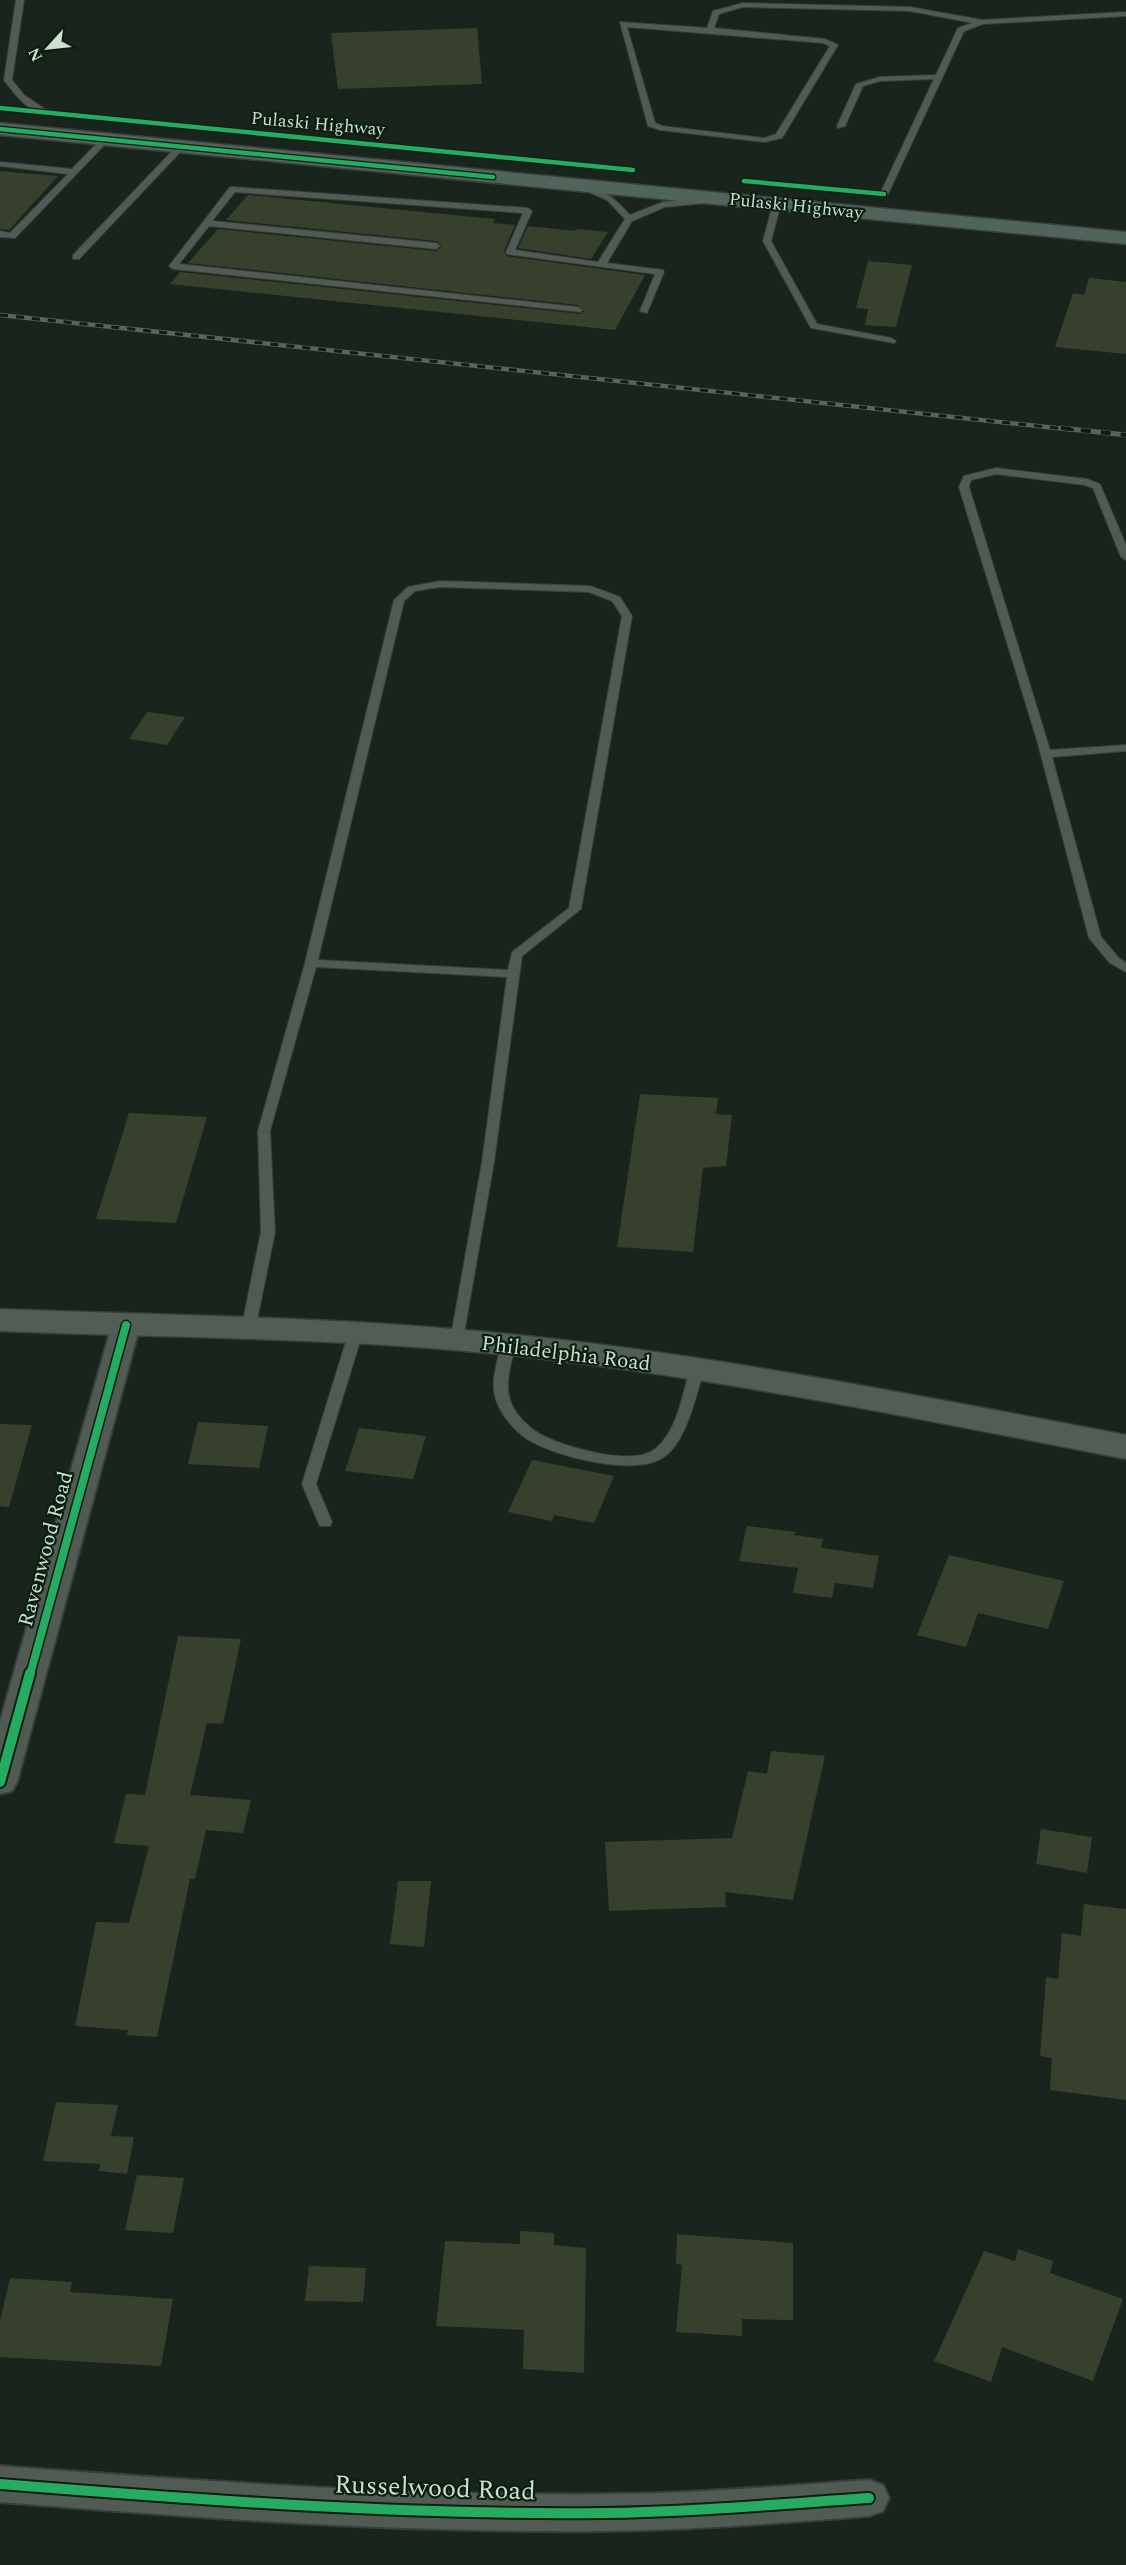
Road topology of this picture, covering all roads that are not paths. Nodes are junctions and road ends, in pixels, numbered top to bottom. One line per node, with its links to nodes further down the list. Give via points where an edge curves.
1 (20, 0): 7 (lane)
2 (852, 4): 4 (lane, via 910,9); 5 (lane, via 743,5 716,14)
3 (1126, 14): 4 (lane)
4 (982, 22): 6 (lane, via 960,30)
5 (710, 30): 5 (lane, via 834,45 779,136 765,140 651,124 623,24)
6 (937, 77): 10 (lane, via 880,79 860,84); 19 (lane)
7 (4, 82): 9 (lane)
8 (0, 108): 9 (highway, Pulaski Highway)
9 (45, 113): 16 (highway, Pulaski Highway)
10 (841, 126)
11 (0, 129): 12 (highway, Pulaski Highway)
12 (106, 140): 13 (highway, Pulaski Highway); 15 (lane)
13 (181, 147): 18 (highway, Pulaski Highway); 28 (lane)
14 (0, 164): 15 (lane)
15 (74, 172): 25 (lane, via 12,236)
16 (655, 172)
17 (722, 179): 19 (highway, Pulaski Highway)
18 (579, 185): 21 (highway, Pulaski Highway); 23 (lane, via 610,198)
19 (884, 194): 20 (highway, Pulaski Highway)
20 (907, 196)
21 (718, 199): 22 (highway, Pulaski Highway); 23 (lane, via 663,205)
22 (777, 204): 26 (highway, Pulaski Highway); 32 (lane, via 766,241 814,326)
23 (629, 219): 29 (lane)
24 (206, 223): 27 (lane); 29 (lane, via 233,189 528,212 510,252); 30 (lane, via 173,266)
25 (0, 234)
26 (1126, 238)
27 (436, 246)
28 (76, 257)
29 (601, 265): 31 (lane, via 660,272)
30 (579, 310)
31 (644, 311)
32 (891, 341)
33 (1126, 557): 35 (lane, via 1096,486 996,471 967,478 964,488)
34 (1126, 748): 35 (lane)
35 (1046, 754): 37 (lane, via 1095,938)
36 (311, 963): 38 (lane); 38 (lane, via 399,600 412,589 440,584 590,589 616,599 627,616 575,909 516,955); 41 (lane, via 264,1131 268,1232)
37 (1126, 968)
38 (514, 974): 43 (lane, via 488,1162)
39 (0, 1320): 40 (main road, Philadelphia Road)
40 (126, 1325): 41 (main road, Philadelphia Road); 48 (street, Ravenwood Road)
41 (248, 1330): 42 (main road, Philadelphia Road)
42 (355, 1335): 43 (main road, Philadelphia Road); 47 (lane, via 309,1484)
43 (457, 1342): 44 (main road, Philadelphia Road)
44 (508, 1346): 45 (main road, Philadelphia Road); 45 (lane, via 500,1387 506,1407 518,1423 536,1438 577,1453 637,1462 658,1455 672,1439)
45 (698, 1370): 46 (main road, Philadelphia Road, via 777,1381)
46 (1126, 1447)
47 (325, 1522)
48 (0, 1782)
49 (0, 2484): 50 (street, Russelwood Road, via 308,2506 529,2512 689,2511)
50 (869, 2498)

